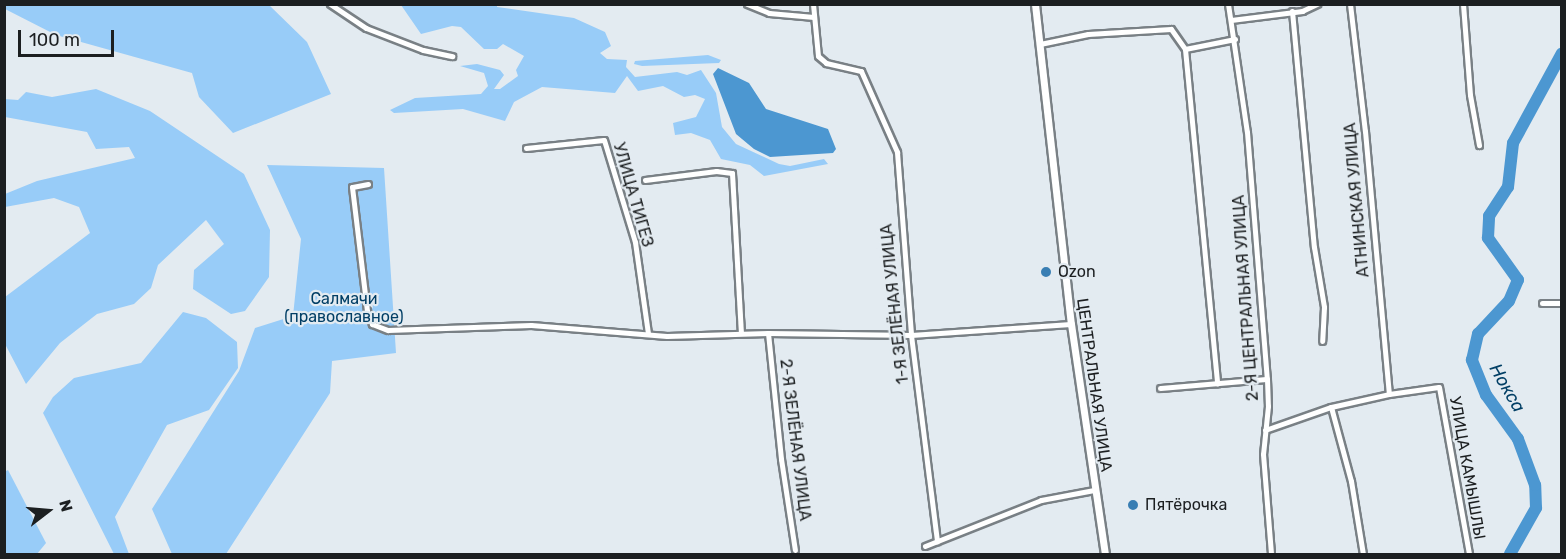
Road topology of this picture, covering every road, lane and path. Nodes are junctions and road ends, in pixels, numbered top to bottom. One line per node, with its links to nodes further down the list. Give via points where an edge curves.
1 (330, 4): 15 (street, via 366,28 423,50)
2 (747, 4): 10 (street, via 769,13)
3 (813, 4): 10 (street)
4 (1035, 4): 13 (street, ЦЕНТРАЛЬНАЯ УЛИЦА)
5 (1228, 4): 11 (street, 2-Я ЦЕНТРАЛЬНАЯ УЛИЦА)
6 (1317, 4): 9 (street)
7 (1350, 4): 31 (street, АТНИНСКАЯ УЛИЦА)
8 (1463, 4): 16 (street, via 1470,95)
9 (1292, 11): 11 (street); 27 (street, via 1314,247 1324,307)
10 (814, 17): 26 (street, 1-Я ЗЕЛЁНАЯ УЛИЦА, via 818,56 826,63 861,71 897,152)
11 (1232, 20): 12 (street, 2-Я ЦЕНТРАЛЬНАЯ УЛИЦА)
12 (1235, 39): 14 (street); 28 (street, 2-Я ЦЕНТРАЛЬНАЯ УЛИЦА, via 1247,132)
13 (1040, 44): 14 (street, via 1088,34 1172,28); 22 (street, ЦЕНТРАЛЬНАЯ УЛИЦА)
14 (1185, 49): 29 (street)
15 (452, 56)
16 (1479, 145)
17 (526, 148): 23 (street, УЛИЦА ТИГЕЗ, via 604,140 635,242)
18 (645, 180): 24 (street, via 716,171 732,173)
19 (368, 184): 23 (street, via 352,187 367,311 372,324 388,330 531,325)
20 (1542, 303): 21 (street)
21 (1562, 303)
22 (1071, 324): 26 (street); 34 (street, ЦЕНТРАЛЬНАЯ УЛИЦА)
23 (648, 333): 24 (street)
24 (741, 333): 25 (street)
25 (768, 333): 26 (street); 37 (street, 2-Я ЗЕЛЁНАЯ УЛИЦА)
26 (911, 335): 35 (street, 1-Я ЗЕЛЁНАЯ УЛИЦА)
27 (1322, 341)
28 (1267, 379): 29 (street); 33 (street, 2-Я ЦЕНТРАЛЬНАЯ УЛИЦА)
29 (1217, 383): 30 (street)
30 (1160, 388)
31 (1389, 394): 32 (street); 41 (street, УЛИЦА КАМЫШЛЫ, via 1439,387)
32 (1331, 407): 33 (street); 40 (street, via 1351,481)
33 (1265, 430): 39 (street, 2-Я ЦЕНТРАЛЬНАЯ УЛИЦА, via 1263,454)
34 (1094, 490): 35 (street, via 1041,500); 38 (street, ЦЕНТРАЛЬНАЯ УЛИЦА)
35 (937, 541): 36 (street)
36 (925, 546)
37 (795, 550)
38 (1105, 555)
39 (1271, 555)
40 (1363, 555)
41 (1469, 555)

